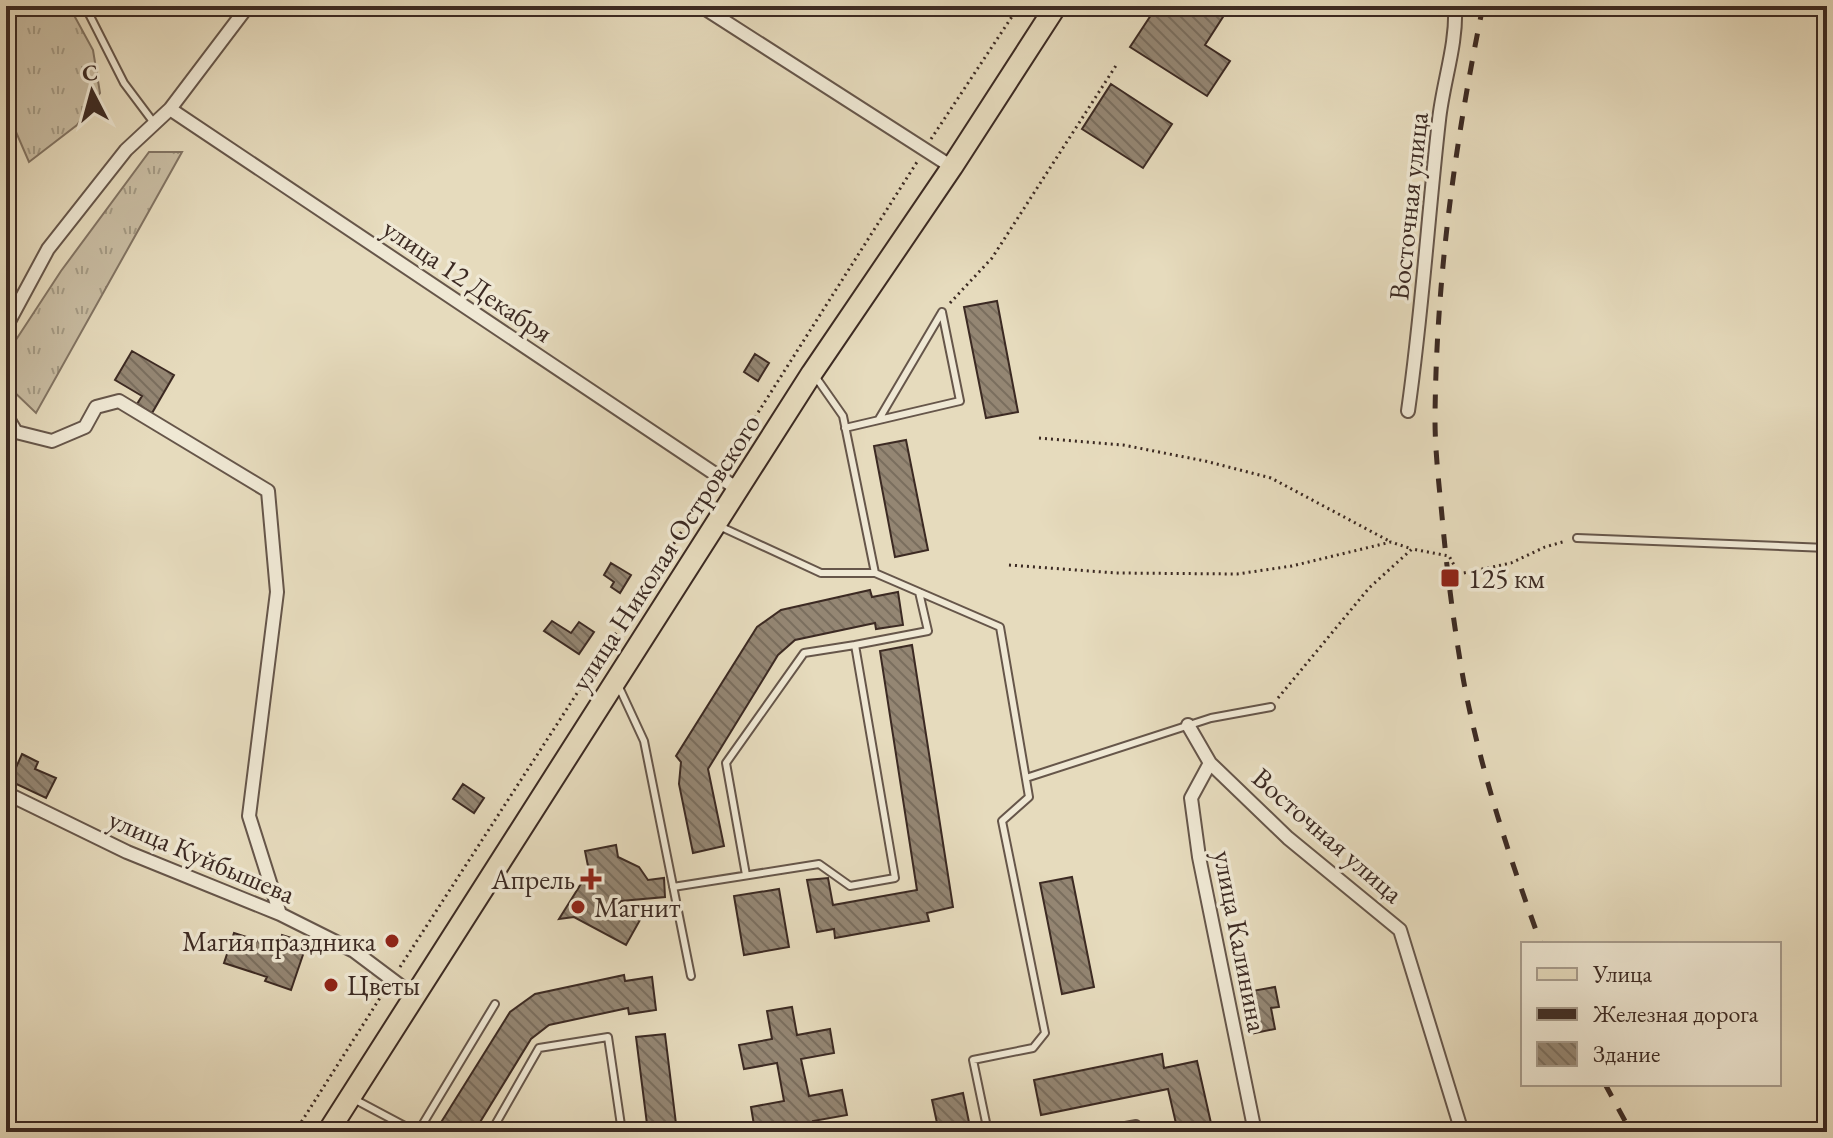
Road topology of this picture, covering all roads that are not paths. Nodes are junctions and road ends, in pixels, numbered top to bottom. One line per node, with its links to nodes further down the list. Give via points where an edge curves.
1 (248, 6): 6 (street)
2 (701, 6): 8 (street)
3 (1056, 6): 8 (main road, улица Николая Островского)
4 (1455, 6): 11 (street, Восточная улица)
5 (87, 10): 7 (lane, via 124,83)
6 (170, 109): 7 (street); 15 (street, улица 12 Декабря)
7 (155, 124): 9 (street, via 126,150 48,249)
8 (952, 167): 10 (main road, улица Николая Островского)
9 (6, 327)
10 (812, 373): 14 (lane, via 843,416); 15 (main road, улица Николая Островского)
11 (1408, 411)
12 (6, 415): 30 (street, via 16,432 52,441 85,427 96,407 119,401 268,491 277,592 249,816)
13 (878, 420): 13 (lane, via 960,401 942,312); 14 (lane)
14 (845, 428): 19 (lane)
15 (739, 490): 16 (main road, улица Николая Островского)
16 (715, 524): 19 (lane, via 821,573); 22 (main road, улица Николая Островского)
17 (1577, 538): 18 (lane)
18 (1827, 548)
19 (875, 573): 20 (lane)
20 (919, 592): 21 (lane, via 928,631); 26 (lane, via 1000,627)
21 (855, 645): 28 (lane, via 804,653 726,763); 28 (lane, via 895,878 850,886 819,864)
22 (616, 680): 29 (lane, via 644,741); 32 (main road, улица Николая Островского)
23 (1271, 707): 24 (lane)
24 (1188, 725): 25 (street, Восточная улица); 26 (lane)
25 (1210, 763): 42 (street, улица Калинина, via 1191,798); 43 (street, Восточная улица, via 1288,838 1400,930)
26 (1026, 778): 39 (lane, via 1029,797 1002,821 1045,1033 1033,1048 973,1060)
27 (6, 793): 30 (street, улица Куйбышева, via 127,852)
28 (746, 875): 29 (lane)
29 (673, 887): 31 (lane)
30 (280, 914): 32 (street, улица Куйбышева, via 354,951)
31 (691, 976)
32 (414, 996): 34 (main road, улица Николая Островского)
33 (495, 1004): 36 (lane)
34 (350, 1097): 35 (main road, улица Николая Островского); 36 (lane)
35 (328, 1132)
36 (417, 1132)
37 (491, 1132): 38 (lane, via 539,1048 608,1037)
38 (622, 1132)
39 (988, 1132)
40 (1093, 1132): 41 (lane, via 1136,1124)
41 (1146, 1132)
42 (1255, 1132)
43 (1462, 1132)

